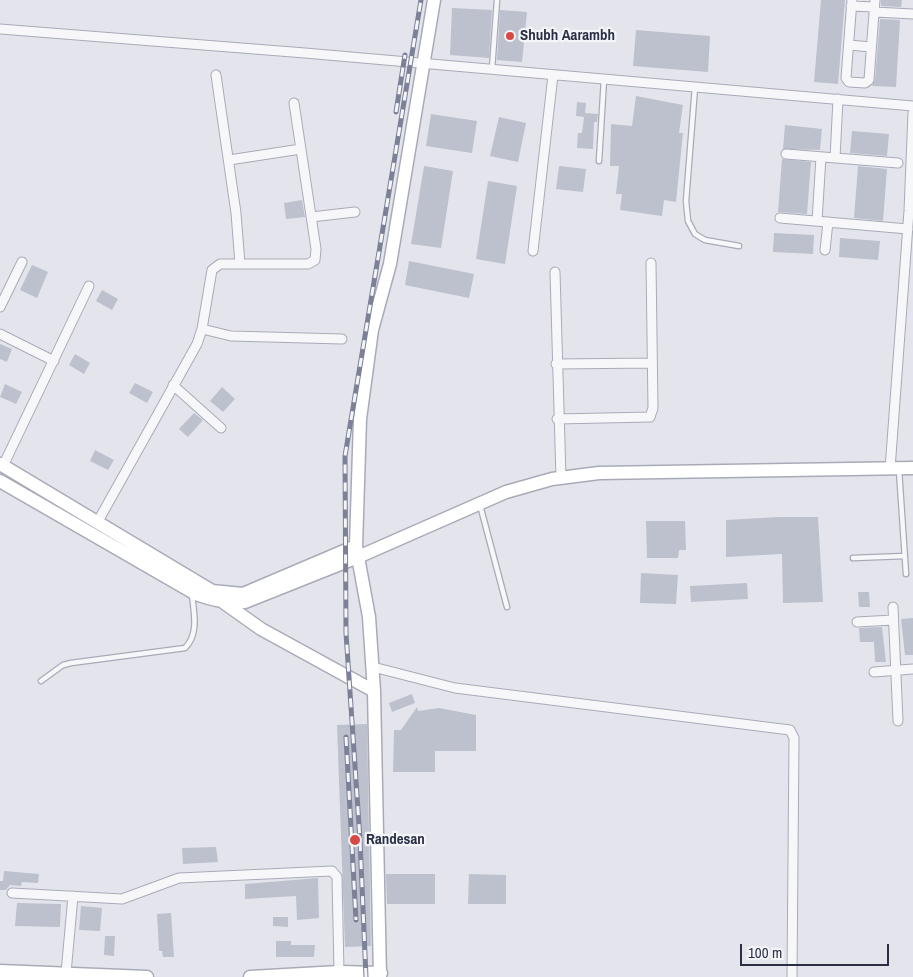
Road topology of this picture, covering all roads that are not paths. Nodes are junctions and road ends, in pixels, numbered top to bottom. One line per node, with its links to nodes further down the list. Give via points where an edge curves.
1 (434, 0): 9 (street)
2 (496, 0): 10 (lane)
3 (852, 3): 4 (street); 7 (street)
4 (874, 6): 5 (street); 8 (street)
5 (913, 14)
6 (0, 29): 9 (street)
7 (849, 45): 8 (street); 14 (street, via 846,78)
8 (871, 47): 14 (street, via 869,80)
9 (424, 64): 10 (street); 59 (street, via 390,264 372,330 360,419)
10 (492, 69): 11 (street)
11 (553, 75): 13 (street); 36 (street)
12 (216, 76): 25 (street)
13 (604, 79): 15 (street); 26 (lane)
14 (858, 83): 17 (street)
15 (695, 87): 16 (street); 34 (lane, via 686,201 688,221 696,234 705,240)
16 (838, 99): 17 (street); 24 (street)
17 (857, 101): 19 (street)
18 (294, 103): 21 (street)
19 (913, 106)
20 (913, 113): 33 (street)
21 (301, 149): 25 (street); 29 (street)
22 (786, 154): 23 (street)
23 (821, 157): 24 (street); 31 (street)
24 (835, 158): 27 (street)
25 (229, 160): 38 (street)
26 (599, 161)
27 (898, 163)
28 (355, 212): 29 (street)
29 (311, 218): 38 (street, via 316,256 312,263)
30 (780, 218): 31 (street)
31 (817, 221): 32 (street)
32 (828, 222): 33 (street); 35 (street)
33 (908, 228): 53 (street)
34 (739, 246)
35 (825, 250)
36 (533, 251)
37 (22, 262): 42 (street)
38 (240, 264): 43 (street, via 220,264 212,270)
39 (651, 264): 47 (street)
40 (554, 272): 48 (street)
41 (89, 286): 46 (street)
42 (0, 307)
43 (202, 328): 45 (street, via 231,336); 49 (street)
44 (0, 334): 46 (street)
45 (342, 339)
46 (54, 361): 52 (street)
47 (652, 363): 48 (street); 50 (street, via 653,408 650,417)
48 (556, 364): 50 (street)
49 (173, 385): 51 (street); 58 (street)
50 (557, 419): 55 (street)
51 (221, 428)
52 (2, 465): 58 (street)
53 (894, 468): 54 (street); 55 (street, via 598,473); 60 (lane)
54 (913, 468)
55 (560, 478): 57 (street, via 506,492)
56 (0, 481): 63 (street)
57 (480, 503): 59 (street); 66 (lane)
58 (97, 523): 64 (street)
59 (357, 552): 64 (street, via 243,594); 65 (street, via 244,602); 70 (street, via 366,591)
60 (905, 556): 61 (lane); 62 (lane)
61 (853, 558)
62 (906, 574)
63 (192, 591): 65 (street); 74 (lane, via 194,628 190,643 185,648 71,663)
64 (212, 591): 65 (street)
65 (223, 603): 75 (street, via 261,629)
66 (507, 607)
67 (893, 607): 68 (street)
68 (893, 620): 69 (street); 72 (street)
69 (857, 622)
70 (373, 667): 75 (street); 88 (street, via 455,688 790,730 794,738)
71 (913, 669): 72 (street)
72 (895, 670): 73 (street); 76 (street)
73 (874, 672)
74 (41, 681)
75 (374, 691): 84 (street)
76 (898, 721)
77 (12, 893): 78 (street)
78 (73, 896): 80 (street, via 122,899 134,897 169,880 194,876 332,871 337,877); 81 (street)
79 (0, 972): 82 (street)
80 (339, 972): 84 (street); 87 (street)
81 (66, 973): 82 (street); 83 (street)
82 (45, 975)
83 (90, 975): 85 (street)
84 (381, 975)
85 (130, 977): 86 (street)
86 (147, 977)
87 (250, 977)
88 (792, 977)

